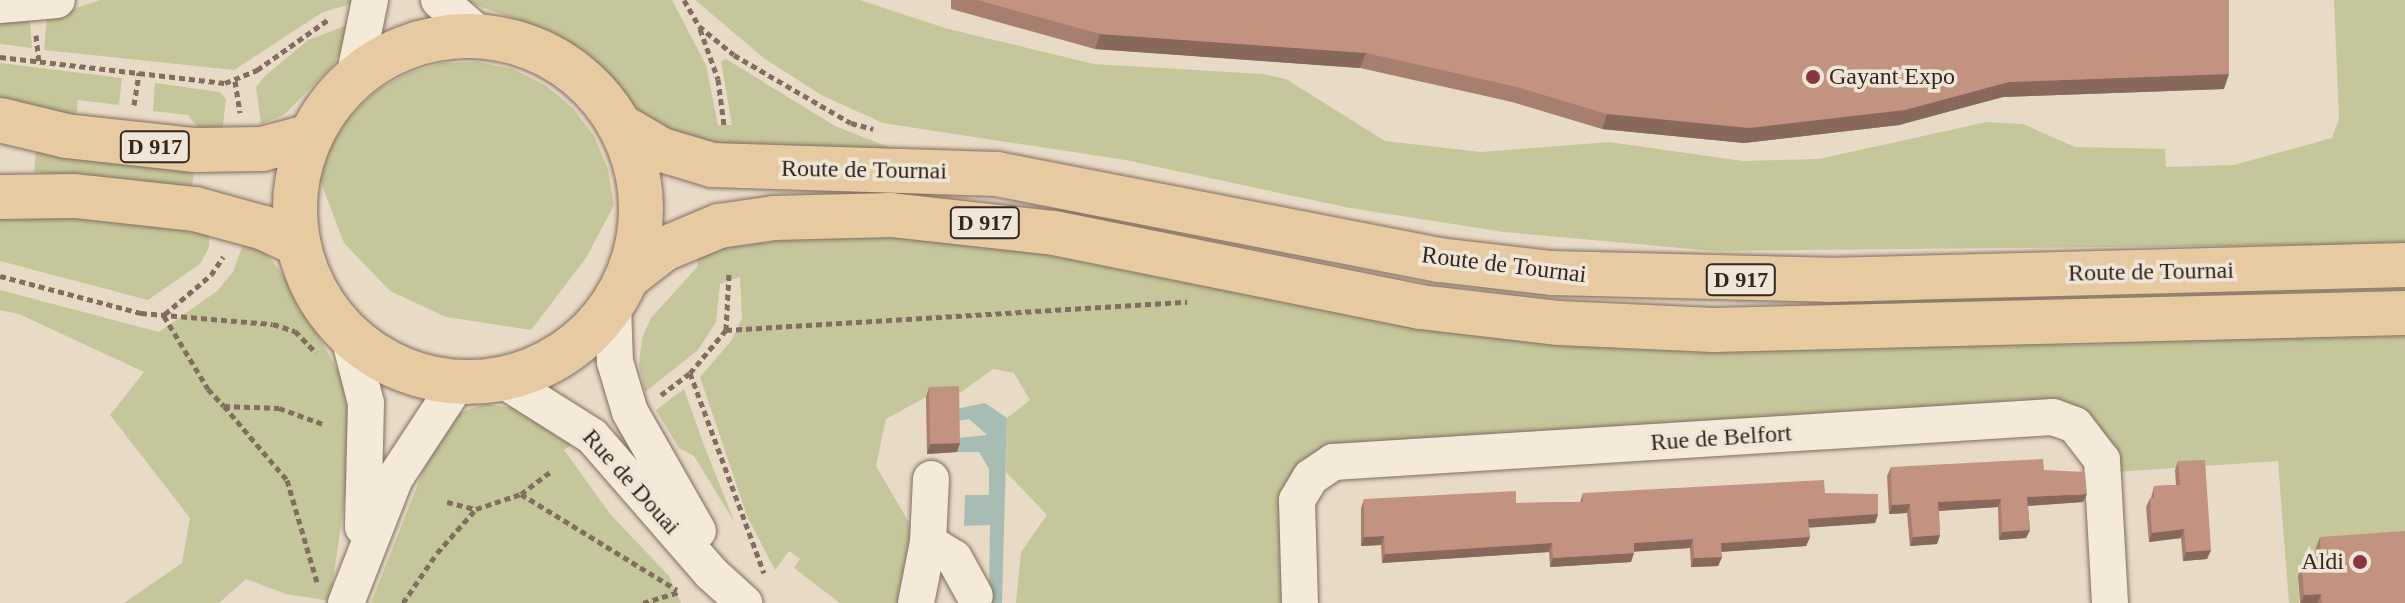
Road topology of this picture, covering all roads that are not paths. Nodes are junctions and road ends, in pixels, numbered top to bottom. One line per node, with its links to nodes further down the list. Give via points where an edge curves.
1 (57, 0): 4 (street)
2 (439, 0): 5 (street)
3 (370, 3): 6 (street)
4 (0, 5)
5 (482, 37): 6 (main road, Route de Tournai, via 424,42 387,56); 9 (main road, Route de Tournai, via 519,44 570,69)
6 (354, 78): 8 (main road, Route de Tournai)
7 (0, 120): 8 (main road, D 917, via 66,136 195,150 262,149)
8 (311, 136): 11 (main road, Route de Tournai, via 296,189)
9 (626, 140): 12 (main road, Route de Tournai / D 917, via 712,165 997,174 1439,260 1551,273 1828,280); 13 (street, via 662,172 707,184 902,186 991,193 1136,216 1451,281 1601,294 1801,298); 14 (main road, via 641,225)
10 (0, 197): 11 (main road, D 917, via 90,197 195,209 264,228)
11 (298, 244): 16 (main road, Route de Tournai)
12 (2405, 265)
13 (2405, 282)
14 (620, 291): 15 (main road, Route de Tournai / D 917, via 664,249 719,226 774,218 891,215 1054,233 1420,307 1559,323 1714,330); 17 (main road, Route de Tournai, via 573,348); 24 (street, Rue de Douai, via 615,362 630,412)
15 (2405, 313)
16 (336, 350): 18 (main road, Route de Tournai, via 423,377); 21 (street, via 367,417)
17 (503, 380): 18 (main road, Route de Tournai); 24 (street, Rue de Douai, via 592,436 711,573)
18 (458, 382): 21 (street, via 405,460)
19 (931, 479): 20 (street)
20 (928, 542): 22 (street, via 954,558); 25 (street)
21 (360, 556): 23 (street)
22 (975, 596)
23 (332, 598)
24 (753, 598)
25 (916, 603)
26 (1300, 603): 27 (street, Rue de Belfort, via 1297,500 1311,477 1333,462 2053,417 2064,418 2087,435 2102,460)
27 (2110, 603)

